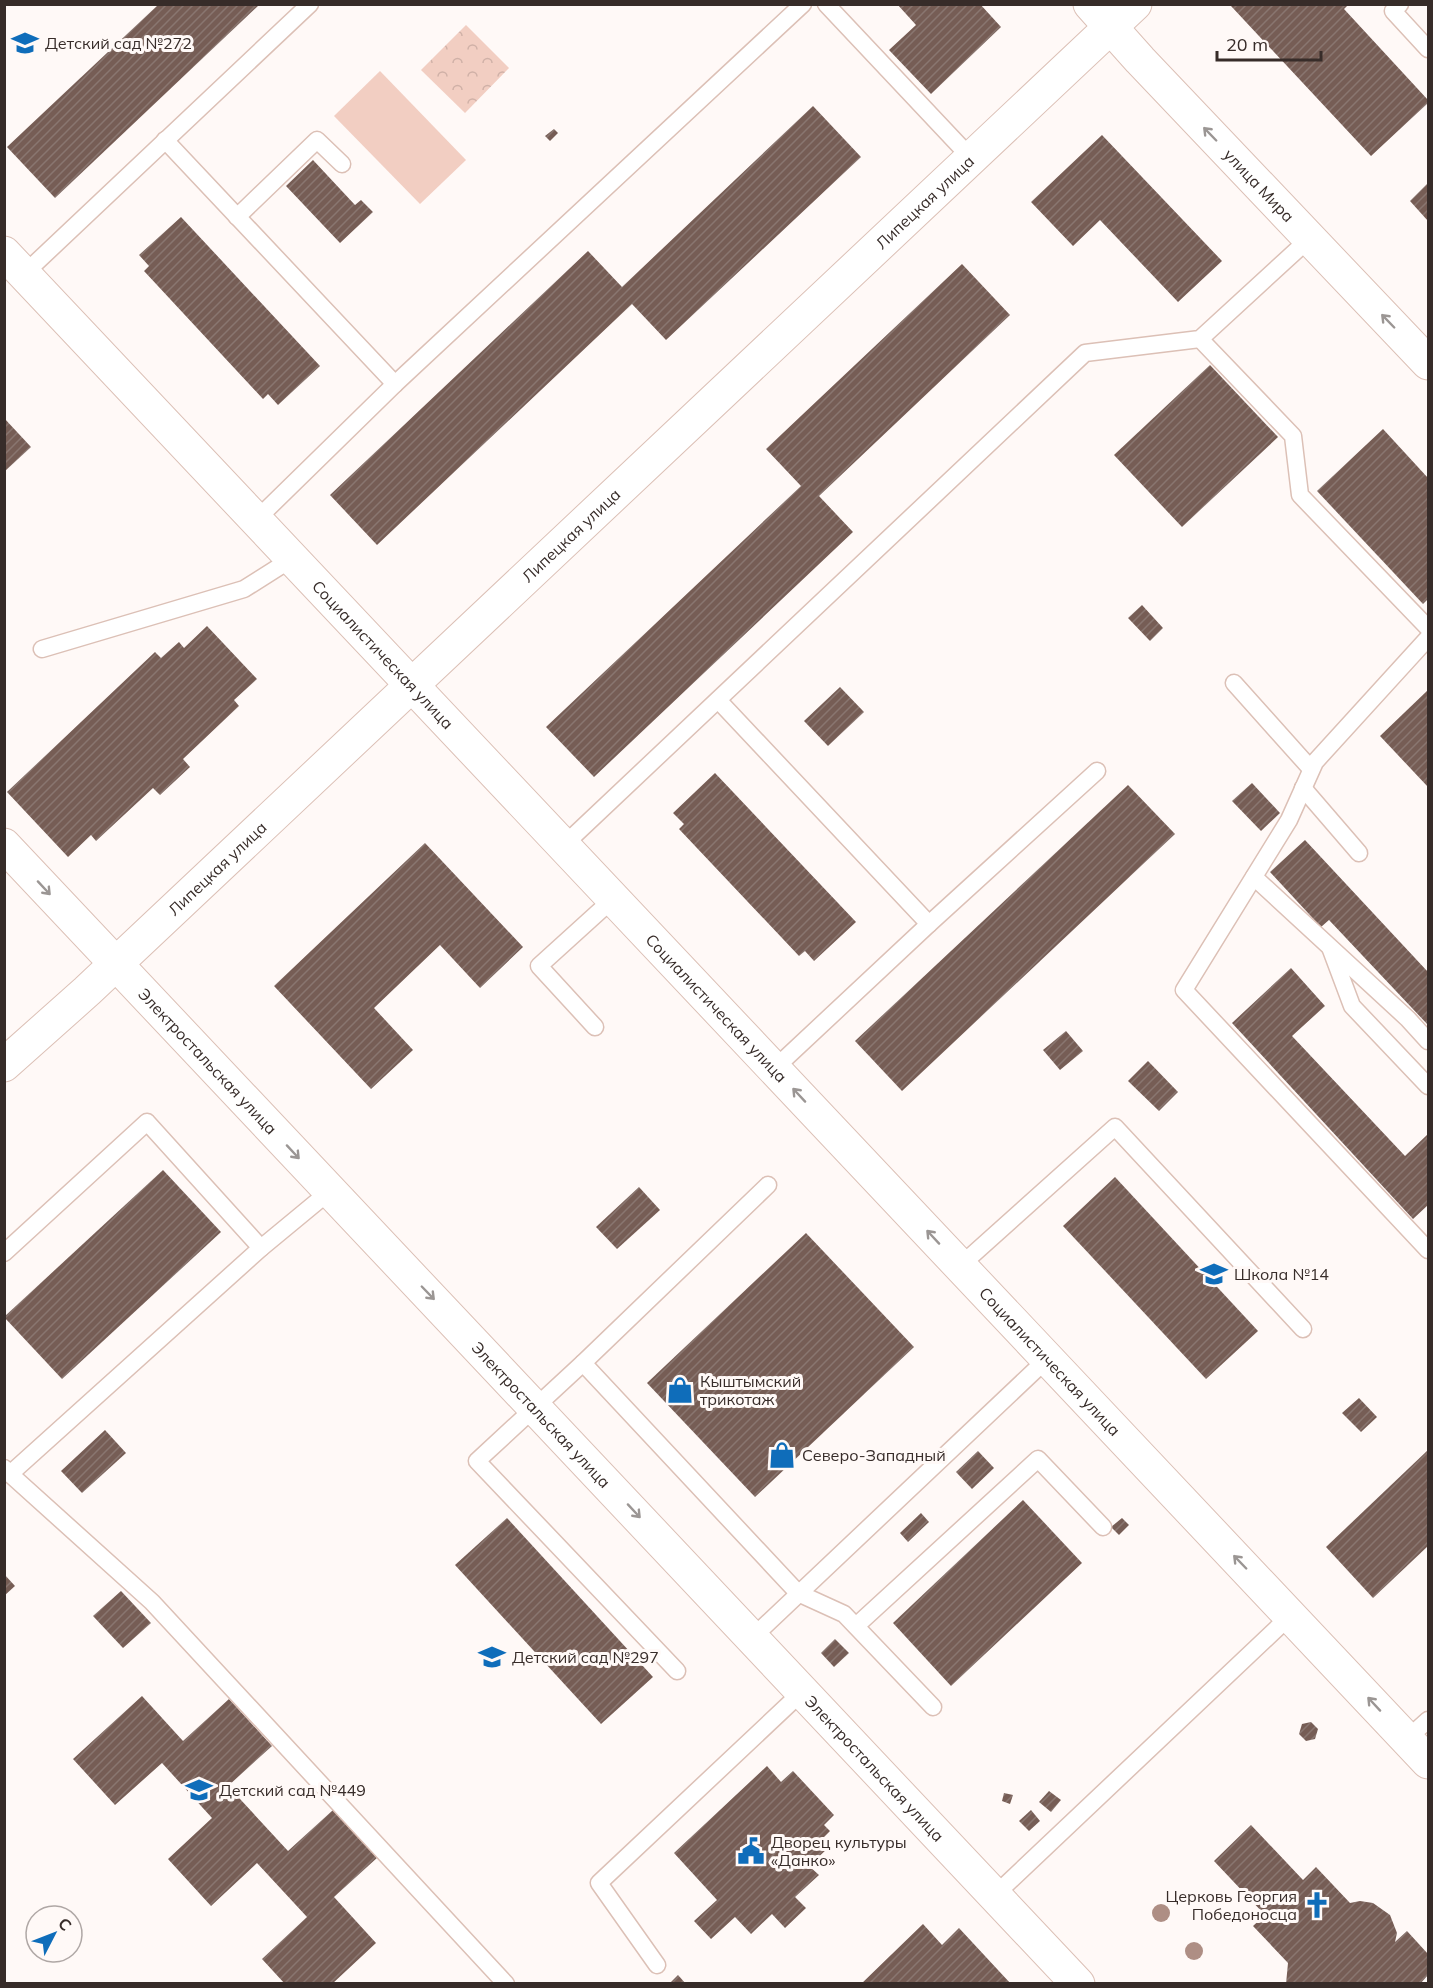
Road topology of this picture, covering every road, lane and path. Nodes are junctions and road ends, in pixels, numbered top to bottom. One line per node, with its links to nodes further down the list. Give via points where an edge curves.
1 (310, 4): 8 (lane)
2 (803, 4): 16 (lane)
3 (826, 4): 9 (lane)
4 (1135, 4): 6 (street, Липецкая улица)
5 (1400, 4): 7 (lane, via 1393,11)
6 (1100, 16): 9 (street, Липецкая улица); 12 (street, улица Мира, one-way to 6)
7 (1428, 49)
8 (165, 140): 11 (lane); 13 (lane)
9 (972, 159): 23 (street, Липецкая улица)
10 (342, 164): 11 (lane, via 317,140)
11 (237, 217): 16 (lane)
12 (1310, 238): 14 (lane); 15 (street, улица Мира, one-way to 12)
13 (14, 263): 17 (street, Социалистическая улица)
14 (1200, 339): 19 (lane, via 1293,436 1300,495); 24 (lane, via 1085,353)
15 (1428, 363)
16 (395, 384): 17 (lane)
17 (256, 520): 18 (street, Социалистическая улица)
18 (293, 558): 21 (lane, via 244,589); 23 (street, Социалистическая улица)
19 (1428, 628)
20 (1428, 638): 25 (lane)
21 (42, 649)
22 (1234, 683): 25 (lane)
23 (411, 685): 29 (street, Социалистическая улица); 35 (street, Липецкая улица)
24 (718, 700): 29 (lane); 33 (lane)
25 (1311, 769): 27 (lane)
26 (1097, 771): 33 (lane)
27 (1303, 788): 30 (lane); 31 (lane, via 1289,820)
28 (4, 845): 35 (street, Электростальская улица, one-way to 35)
29 (564, 845): 32 (street, Социалистическая улица)
30 (1359, 853)
31 (1254, 877): 34 (lane); 44 (lane, via 1184,990)
32 (614, 898): 36 (lane, via 539,966); 39 (street, Социалистическая улица)
33 (929, 924): 39 (lane)
34 (1330, 947): 37 (lane); 40 (lane, via 1352,1006)
35 (116, 964): 38 (street, Липецкая улица); 42 (street, Электростальская улица, one-way to 42)
36 (595, 1027)
37 (1428, 1041)
38 (4, 1065)
39 (774, 1069): 46 (street, Социалистическая улица, one-way to 39)
40 (1428, 1086)
41 (768, 1185): 49 (lane)
42 (330, 1191): 43 (lane); 50 (street, Электростальская улица, one-way to 50)
43 (261, 1248): 45 (lane, via 147,1122); 51 (lane)
44 (1428, 1250)
45 (4, 1252)
46 (960, 1266): 47 (lane, via 1115,1127); 48 (street, Социалистическая улица)
47 (1303, 1329)
48 (1047, 1359): 53 (lane); 54 (street, Социалистическая улица, one-way to 48)
49 (583, 1363): 50 (lane); 53 (lane)
50 (535, 1406): 56 (street, Электростальская улица, one-way to 56); 57 (lane, via 477,1461)
51 (7, 1471): 63 (lane, via 152,1602)
52 (1103, 1527): 55 (lane, via 1038,1459)
53 (798, 1593): 55 (lane, via 844,1614); 56 (lane)
54 (1291, 1615): 60 (street, Социалистическая улица, one-way to 54); 61 (lane)
55 (856, 1626): 59 (lane)
56 (753, 1637): 58 (street, Электростальская улица)
57 (677, 1671)
58 (803, 1691): 61 (street, Электростальская улица); 62 (lane, via 599,1883)
59 (933, 1707)
60 (1421, 1740)
61 (995, 1895): 64 (street, Электростальская улица)
62 (657, 1965)
63 (506, 1983)
64 (1078, 1983)

